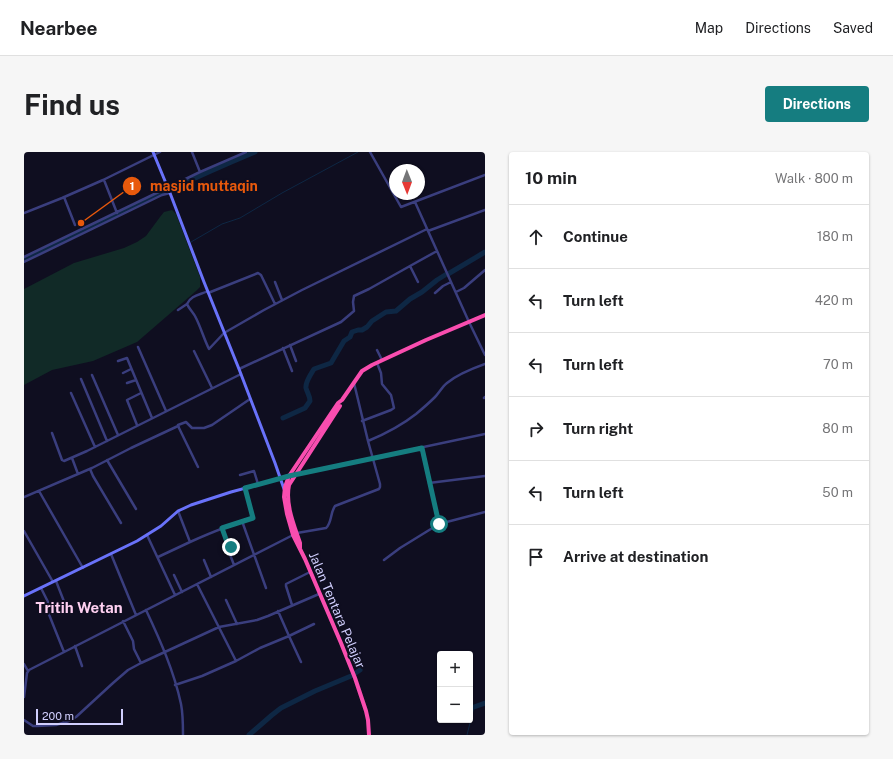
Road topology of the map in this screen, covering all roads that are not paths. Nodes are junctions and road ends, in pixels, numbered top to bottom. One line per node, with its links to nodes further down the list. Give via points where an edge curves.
1 (160, 152): 5 (street)
2 (192, 152): 6 (street)
3 (246, 152): 6 (street)
4 (370, 152): 11 (street, via 401,207)
5 (153, 154): 8 (street); 9 (street)
6 (200, 172): 9 (street)
7 (485, 175): 11 (street)
8 (104, 180): 10 (street); 14 (street)
9 (168, 190): 14 (street); 19 (street); 25 (street)
10 (64, 197): 13 (street); 15 (street)
11 (415, 202): 16 (street)
12 (485, 210): 16 (street)
13 (24, 213)
14 (117, 213): 18 (street)
15 (74, 225)
16 (428, 230): 17 (street); 28 (street)
17 (437, 251): 20 (street); 24 (street)
18 (24, 257)
19 (24, 262)
20 (410, 266): 23 (street); 35 (street, via 354,296 354,311 341,322)
21 (485, 270): 26 (street)
22 (275, 282): 28 (street)
23 (418, 282)
24 (451, 282): 26 (street); 27 (street)
25 (208, 292): 29 (street, via 192,297); 30 (street, via 258,273); 34 (street)
26 (456, 292): 33 (street)
27 (434, 293)
28 (282, 300): 30 (street)
29 (187, 304): 31 (street); 38 (street, via 196,317)
30 (275, 304): 34 (street)
31 (178, 310)
32 (485, 315): 33 (highway, Jalan Tentara Pelajar)
33 (469, 322): 42 (street); 43 (highway, Jalan Tentara Pelajar)
34 (224, 333): 38 (street); 49 (street)
35 (290, 345): 37 (street); 45 (street)
36 (138, 347): 63 (street)
37 (283, 348): 49 (street); 50 (street)
38 (209, 349): 41 (street)
39 (377, 350): 43 (street)
40 (194, 351): 58 (street)
41 (206, 352)
42 (485, 355)
43 (382, 360): 46 (highway, Jalan Tentara Pelajar)
44 (118, 361): 48 (street, via 127,358)
45 (296, 361)
46 (377, 362): 56 (highway, Jalan Tentara Pelajar, via 362,371); 65 (street, via 382,384 394,408)
47 (485, 364): 72 (street, via 455,377 405,422)
48 (132, 369): 51 (street); 55 (street)
49 (239, 369): 52 (street)
50 (292, 371)
51 (123, 373)
52 (241, 374): 58 (street); 61 (street)
53 (92, 375): 70 (street)
54 (81, 379): 71 (street)
55 (136, 380): 57 (street); 60 (street)
56 (354, 382): 62 (highway, Jalan Tentara Pelajar); 65 (street)
57 (127, 383)
58 (212, 388): 63 (street)
59 (71, 393): 73 (street)
60 (141, 393): 64 (street); 66 (street, via 127,400)
61 (250, 399): 67 (street, via 206,428 192,428 186,422); 85 (street)
62 (342, 400): 81 (highway, Jalan Tentara Pelajar); 83 (highway, Jalan Tentara Pelajar)
63 (166, 411): 64 (street)
64 (152, 418): 66 (street)
65 (362, 421): 72 (street)
66 (138, 426): 70 (street)
67 (178, 426): 77 (street); 78 (street)
68 (52, 433): 75 (street, via 62,460)
69 (485, 434): 74 (street)
70 (118, 435): 71 (street)
71 (107, 441): 73 (street)
72 (368, 441): 76 (street)
73 (95, 447): 75 (street)
74 (422, 448): 76 (street); 86 (street)
75 (72, 458): 80 (street)
76 (372, 458): 81 (street); 100 (street, via 379,488 335,506 328,528)
77 (107, 460): 79 (street); 92 (street)
78 (198, 467)
79 (90, 469): 80 (street); 96 (street)
80 (78, 474): 89 (street)
81 (295, 474): 83 (street); 90 (highway, Jalan Tentara Pelajar)
82 (240, 475): 87 (street, via 254,471)
83 (289, 476): 85 (street); 90 (highway, Jalan Tentara Pelajar, via 285,484)
84 (485, 476): 86 (street)
85 (280, 478): 87 (street); 90 (street)
86 (429, 483): 97 (street)
87 (258, 484): 88 (street)
88 (245, 488): 93 (street); 95 (street, via 253,518)
89 (39, 491): 91 (street); 109 (street)
90 (286, 492): 100 (highway, Jalan Tentara Pelajar, via 285,502)
91 (24, 498)
92 (136, 509)
93 (178, 511): 101 (street); 102 (street)
94 (485, 512): 97 (street)
95 (242, 522): 98 (street); 104 (street)
96 (121, 523)
97 (439, 524): 107 (street)
98 (222, 528): 102 (street); 108 (street, via 230,544 229,552)
99 (24, 531): 113 (street)
100 (295, 534): 104 (street); 110 (highway, Jalan Tentara Pelajar)
101 (147, 535): 103 (street); 105 (street)
102 (190, 542): 105 (street)
103 (111, 554): 109 (street); 126 (street)
104 (254, 555): 108 (street); 116 (street)
105 (158, 557): 119 (street)
106 (204, 560): 112 (street)
107 (384, 560)
108 (234, 565): 112 (street)
109 (83, 568): 113 (street)
110 (310, 572): 118 (highway, Jalan Tentara Pelajar); 123 (street, via 286,584)
111 (174, 575): 117 (street)
112 (211, 577): 114 (street)
113 (54, 582): 115 (street); 122 (street)
114 (197, 584): 117 (street); 130 (street)
115 (42, 588): 120 (street); 133 (street, via 48,602 46,607)
116 (266, 588)
117 (182, 592): 119 (street)
118 (320, 594): 123 (street); 146 (highway, Jalan Tentara Pelajar, via 355,678 366,711)
119 (175, 595): 124 (street)
120 (24, 596)
121 (226, 600): 128 (street)
122 (65, 604)
123 (292, 605): 125 (street)
124 (146, 610): 126 (street); 134 (street)
125 (278, 611): 128 (street, via 257,620); 131 (street)
126 (136, 615): 127 (street)
127 (123, 621): 132 (street); 137 (street)
128 (237, 624): 130 (street)
129 (314, 624): 131 (street)
130 (219, 627): 134 (street); 135 (street)
131 (289, 636): 135 (street); 136 (street)
132 (75, 646): 133 (street); 139 (street)
133 (64, 652): 140 (street)
134 (165, 652): 137 (street); 142 (street)
135 (236, 661): 142 (street)
136 (301, 662)
137 (141, 663): 144 (street, via 112,683 69,722 33,726)
138 (24, 664): 140 (street)
139 (82, 666)
140 (28, 671): 141 (street)
141 (25, 677): 143 (street)
142 (176, 684): 145 (street, via 182,710)
143 (24, 697)
144 (24, 720)
145 (183, 735)
146 (369, 735)

